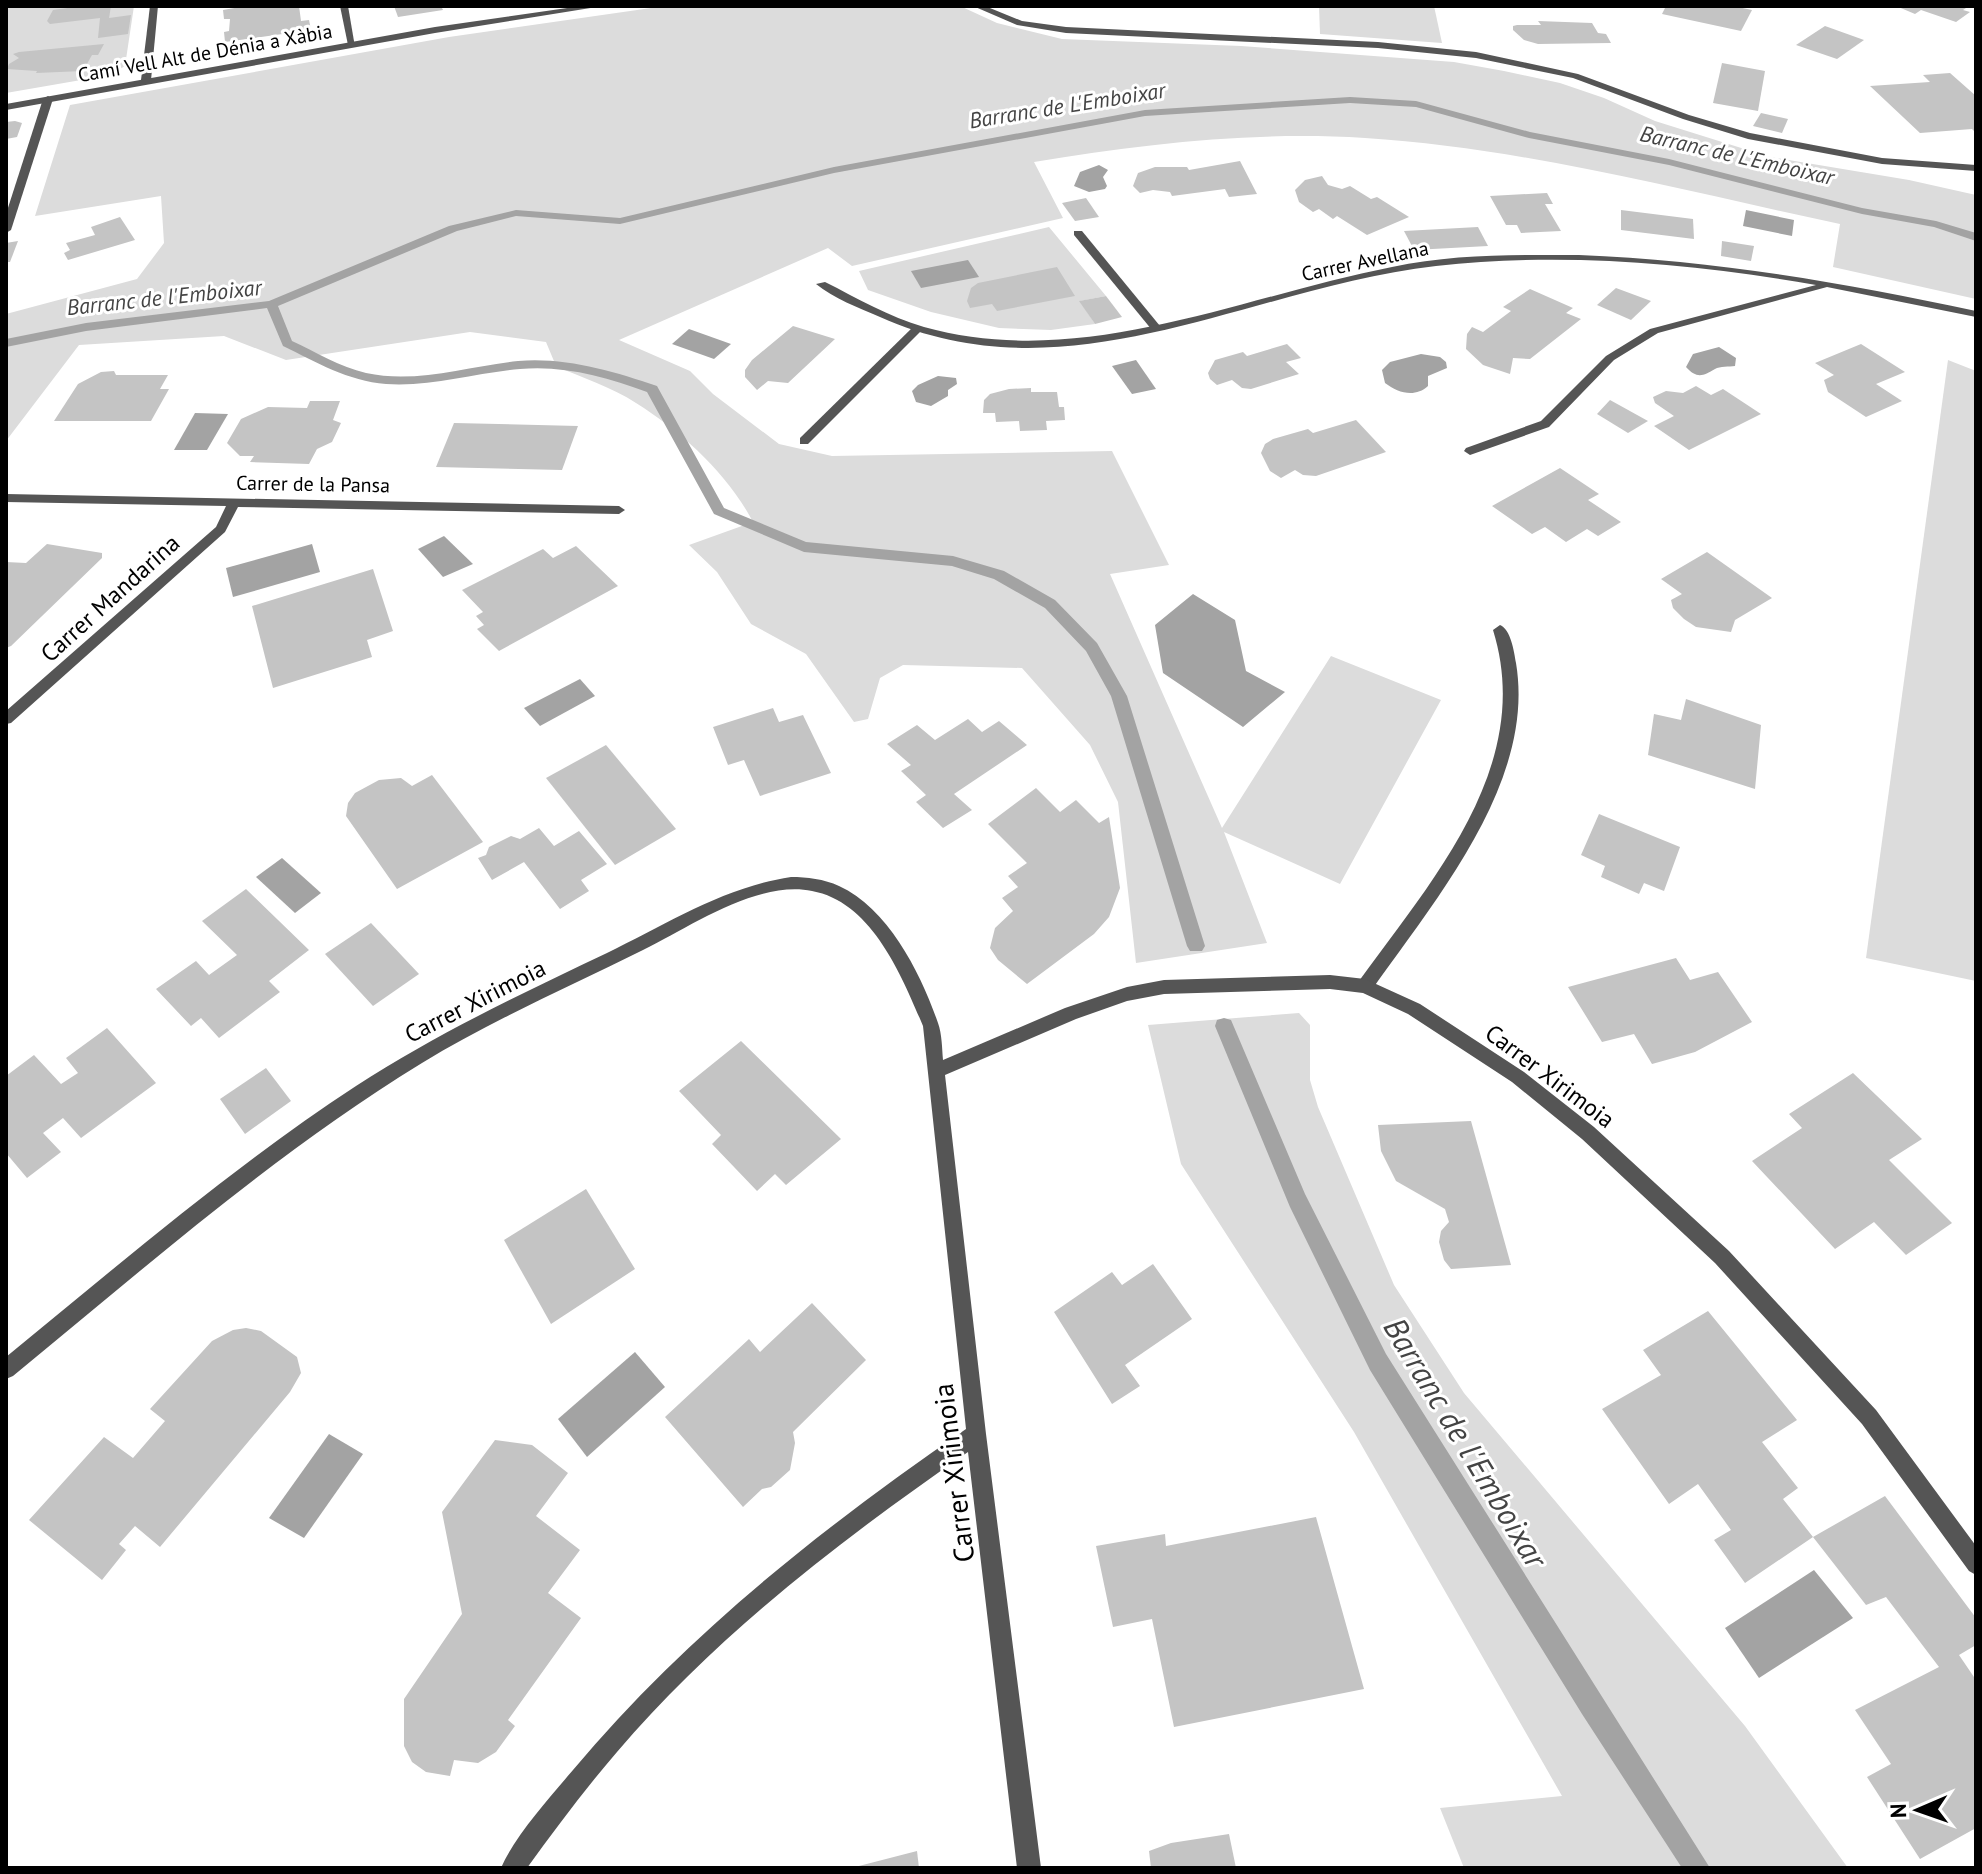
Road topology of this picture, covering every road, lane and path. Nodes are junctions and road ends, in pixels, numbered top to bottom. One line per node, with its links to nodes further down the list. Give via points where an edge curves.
1 (154, 6): 6 (street)
2 (344, 6): 5 (street)
3 (599, 6): 5 (street, Camí Vell Alt de Dénia a Xàbia)
4 (977, 6): 9 (street, via 1020,23 1066,30 1378,45 1476,55 1575,76 1748,136 1882,161)
5 (352, 45): 6 (street, Camí Vell Alt de Dénia a Xàbia)
6 (146, 80): 7 (street, Camí Vell Alt de Dénia a Xàbia)
7 (48, 99): 8 (street, Camí Vell Alt de Dénia a Xàbia); 10 (street)
8 (6, 107)
9 (1976, 168)
10 (6, 230)
11 (1078, 233): 16 (street)
12 (821, 284): 15 (street, Carrer Avellana)
13 (1829, 285): 14 (street, Carrer Avellana); 16 (street, Carrer Avellana, via 1645,261 1450,261 1374,273); 18 (street, via 1654,331 1610,358 1545,424)
14 (1976, 314)
15 (918, 328): 16 (street, Carrer Avellana, via 984,343 1039,347); 17 (street)
16 (1156, 328)
17 (804, 441)
18 (1470, 451)
19 (6, 498): 20 (street, Carrer de la Pansa)
20 (234, 502): 21 (street, Carrer de la Pansa); 23 (street, Carrer Mandarina, via 221,529)
21 (619, 510)
22 (1500, 630): 24 (street, via 1511,703 1492,787 1461,849)
23 (6, 719)
24 (1365, 986): 25 (street, Carrer Xirimoia, via 1196,984 1127,994); 28 (street, Carrer Xirimoia, via 1414,1009 1518,1077 1669,1205 1785,1322 1869,1417)
25 (938, 1070): 26 (street, Carrer Xirimoia, via 931,1026 913,982 859,909 808,883 760,890 710,909 416,1057 302,1134); 27 (street, Carrer Xirimoia)
26 (6, 1369)
27 (976, 1434): 29 (street, via 880,1499 671,1679 603,1749); 30 (street, Carrer Xirimoia)
28 (1976, 1564)
29 (513, 1868)
30 (1029, 1868)

